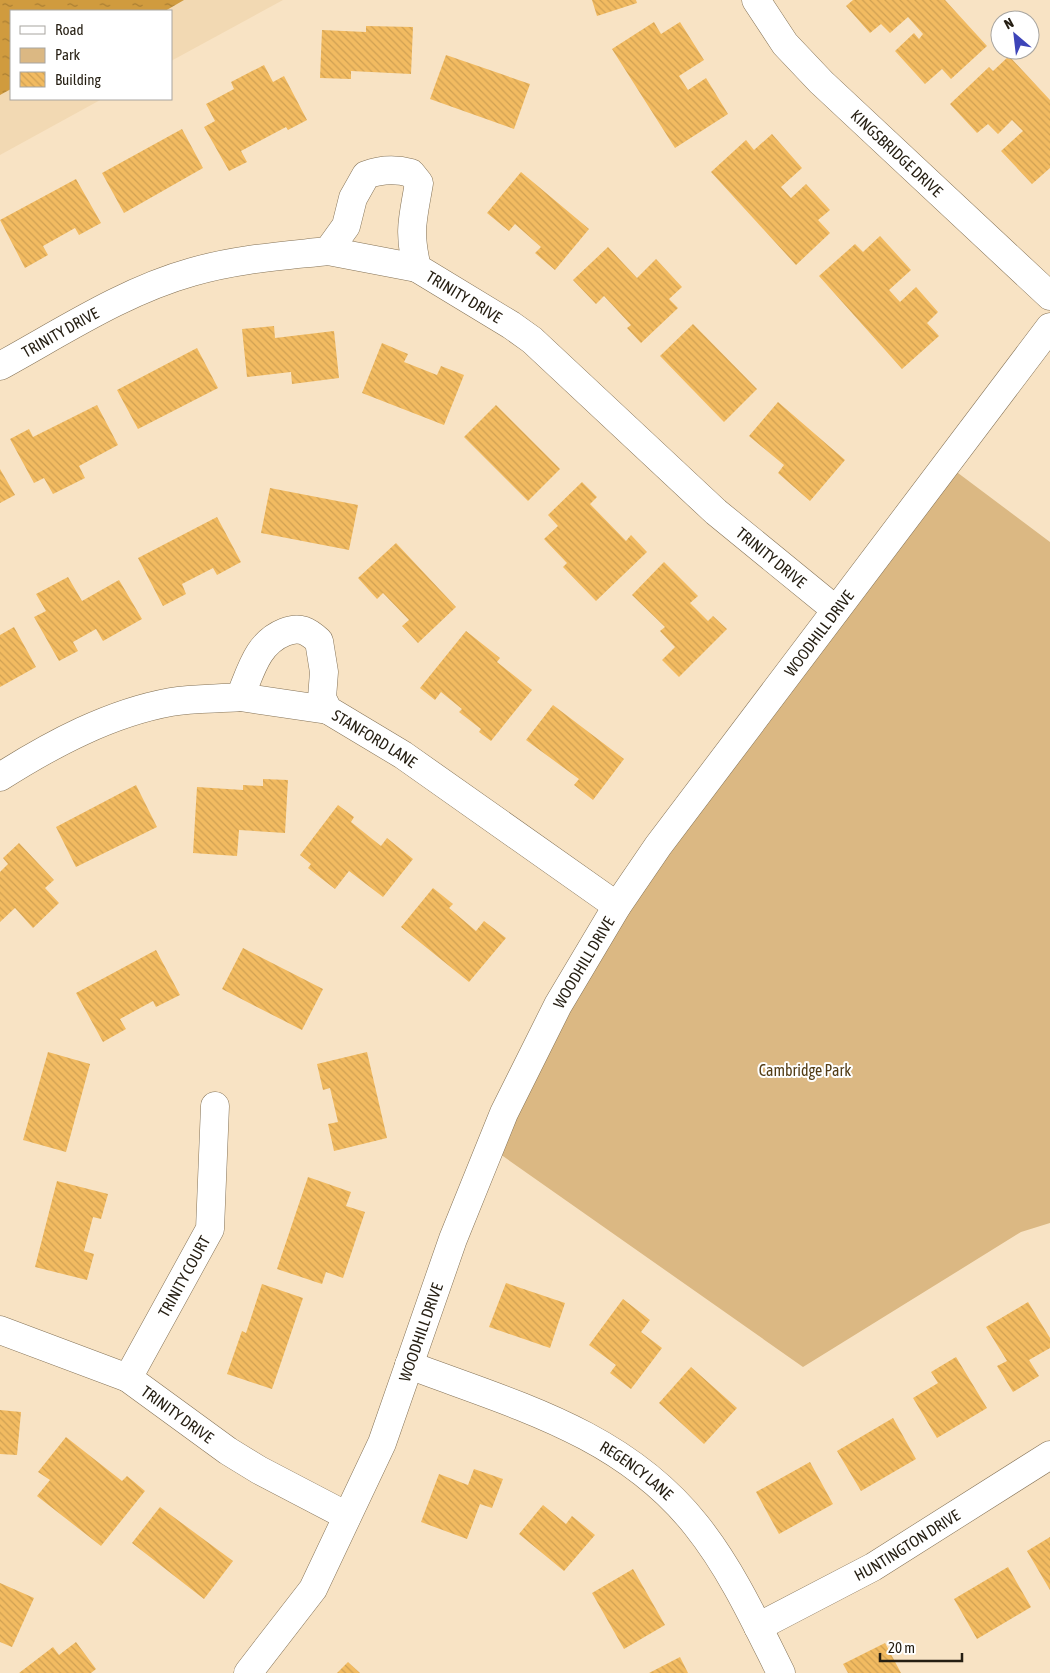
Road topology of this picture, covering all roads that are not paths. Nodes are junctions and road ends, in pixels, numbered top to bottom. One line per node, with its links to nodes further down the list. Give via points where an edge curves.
1 (756, 0): 4 (street, KINGSBRIDGE DRIVE, via 785,44 821,82)
2 (328, 251): 3 (street); 3 (street, TRINITY DRIVE, via 346,226 353,198 366,174 378,170 399,170 411,173 419,183 410,239); 6 (street, TRINITY DRIVE, via 237,262 191,272 122,299)
3 (417, 268): 7 (street, TRINITY DRIVE, via 486,308 532,340 716,512)
4 (1050, 296)
5 (1050, 327): 7 (street, WOODHILL DRIVE)
6 (0, 366)
7 (836, 610): 11 (street, WOODHILL DRIVE, via 658,846)
8 (240, 697): 9 (street); 9 (street, STANFORD LANE, via 259,651 273,637 293,629 307,630 319,641 324,672 322,698); 10 (street, via 172,702 125,714 88,729)
9 (328, 710): 11 (street, STANFORD LANE, via 403,755)
10 (0, 778)
11 (617, 906): 14 (street, WOODHILL DRIVE, via 558,1005 504,1113 453,1239)
12 (215, 1106): 15 (street, TRINITY COURT, via 210,1229)
13 (0, 1330): 15 (street, TRINITY DRIVE)
14 (409, 1365): 17 (street, WOODHILL DRIVE, via 382,1443); 18 (street, REGENCY LANE, via 574,1428 609,1447 639,1469 696,1525 729,1572)
15 (128, 1378): 17 (street, TRINITY DRIVE, via 228,1451)
16 (1050, 1456): 18 (street, HUNTINGTON DRIVE, via 873,1568)
17 (347, 1516): 19 (street, WOODHILL DRIVE, via 313,1589)
18 (758, 1627): 20 (street, REGENCY LANE)
19 (248, 1673)
20 (781, 1673)

